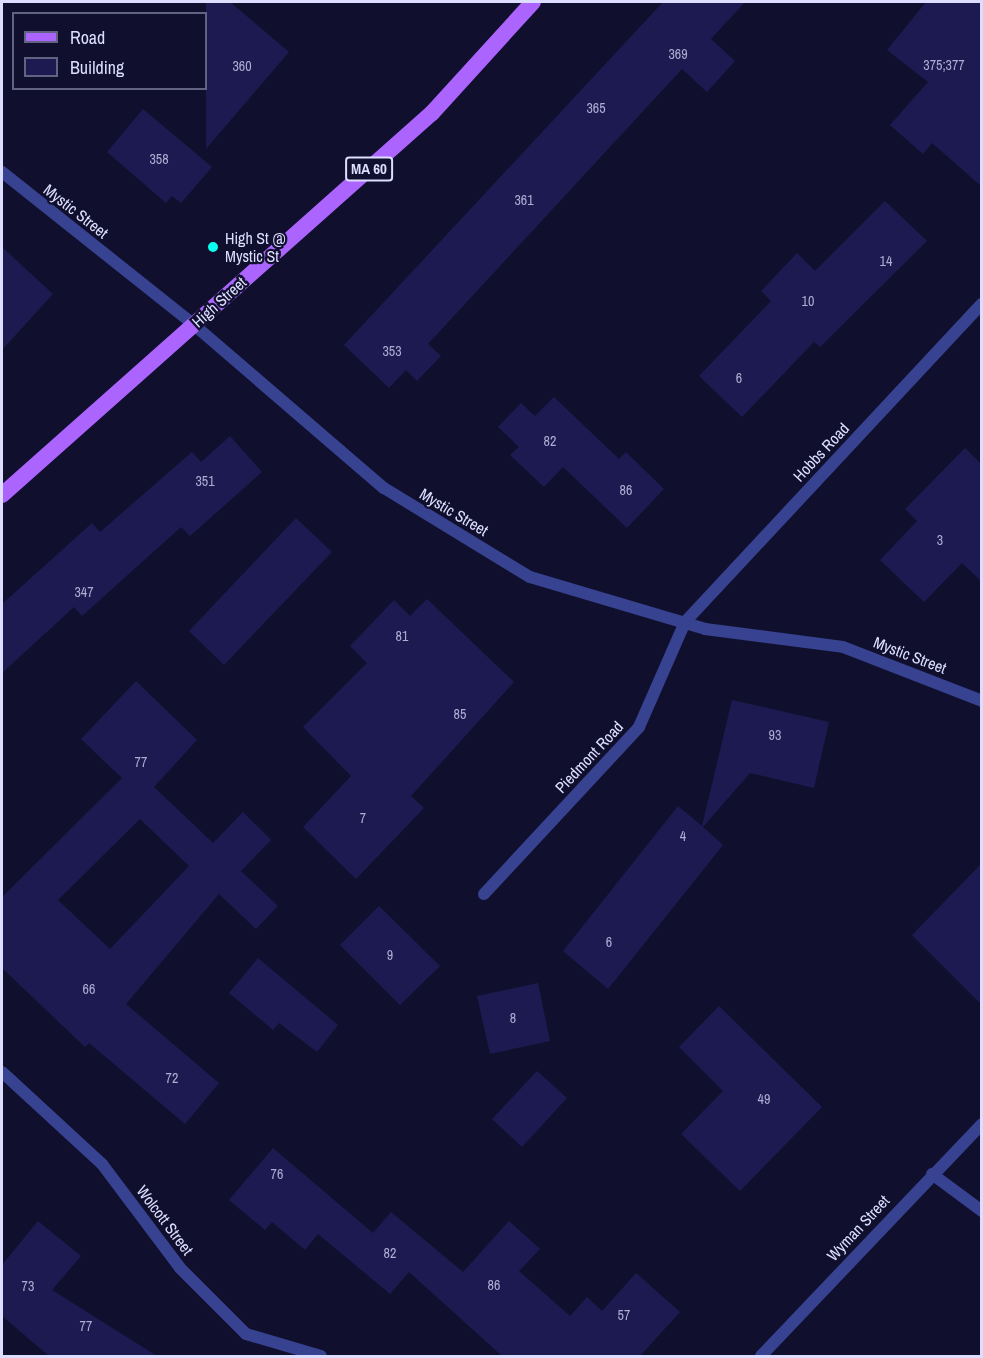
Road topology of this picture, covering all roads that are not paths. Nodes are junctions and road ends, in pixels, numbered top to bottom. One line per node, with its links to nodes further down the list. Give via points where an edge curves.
1 (533, 2): 4 (main road, High Street / MA 60, via 432,113)
2 (2, 172): 4 (street, Mystic Street)
3 (981, 304): 6 (street, Hobbs Road)
4 (193, 324): 5 (main road, High Street / MA 60); 6 (street, Mystic Street, via 403,500 530,577)
5 (2, 495)
6 (685, 622): 7 (street, Mystic Street, via 843,647); 8 (street, Piedmont Road, via 639,727)
7 (981, 701)
8 (484, 894)
9 (2, 1072): 13 (street, Wolcott Street, via 102,1164 180,1268 246,1334)
10 (981, 1124): 11 (street, Wyman Street)
11 (932, 1174): 12 (street); 14 (street, Wyman Street)
12 (981, 1211)
13 (321, 1356)
14 (761, 1356)

